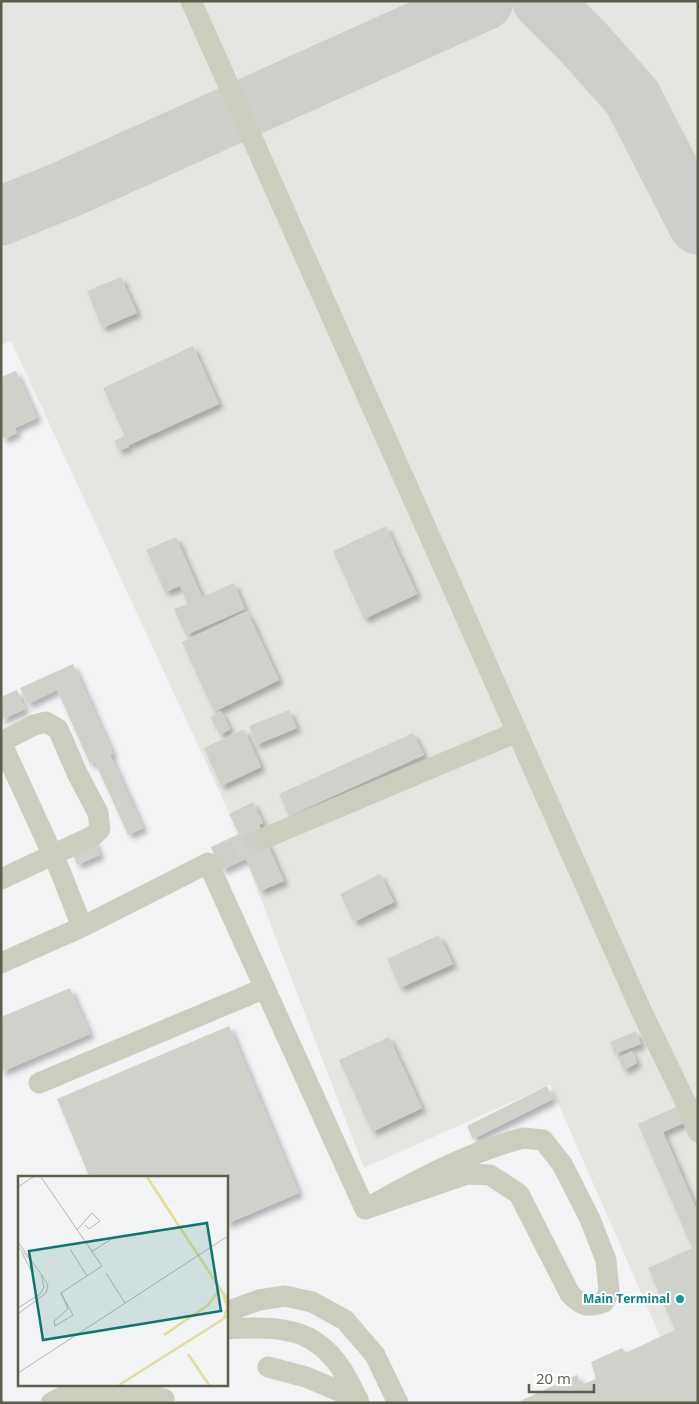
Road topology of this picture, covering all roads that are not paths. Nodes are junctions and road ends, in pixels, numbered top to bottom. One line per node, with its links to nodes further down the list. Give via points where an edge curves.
1 (191, 1): 2 (lane)
2 (517, 732): 4 (lane); 11 (lane)
3 (1, 742): 5 (lane); 5 (lane, via 46,722 58,729 98,813 100,829 93,836)
4 (265, 838)
5 (53, 855): 6 (lane); 7 (lane)
6 (1, 879)
7 (82, 926): 8 (lane); 9 (lane, via 212,861)
8 (1, 963)
9 (265, 988): 10 (lane); 12 (lane)
10 (39, 1083)
11 (698, 1132)
12 (365, 1209): 12 (lane, via 429,1173 500,1144 523,1138 543,1140 562,1164 590,1219 606,1260 609,1291 604,1302 592,1306 580,1304 570,1294 518,1194 490,1174 466,1174)
13 (228, 1311): 21 (lane, via 259,1300 285,1296 312,1302 345,1320 375,1355)
14 (228, 1328): 18 (lane, via 260,1326 294,1331 319,1343 343,1370)
15 (268, 1367): 18 (lane, via 306,1377)
16 (83, 1386): 19 (lane)
17 (164, 1399): 20 (lane, via 136,1392 109,1394)
18 (359, 1401)
19 (51, 1403)
20 (85, 1403)
21 (398, 1403)

